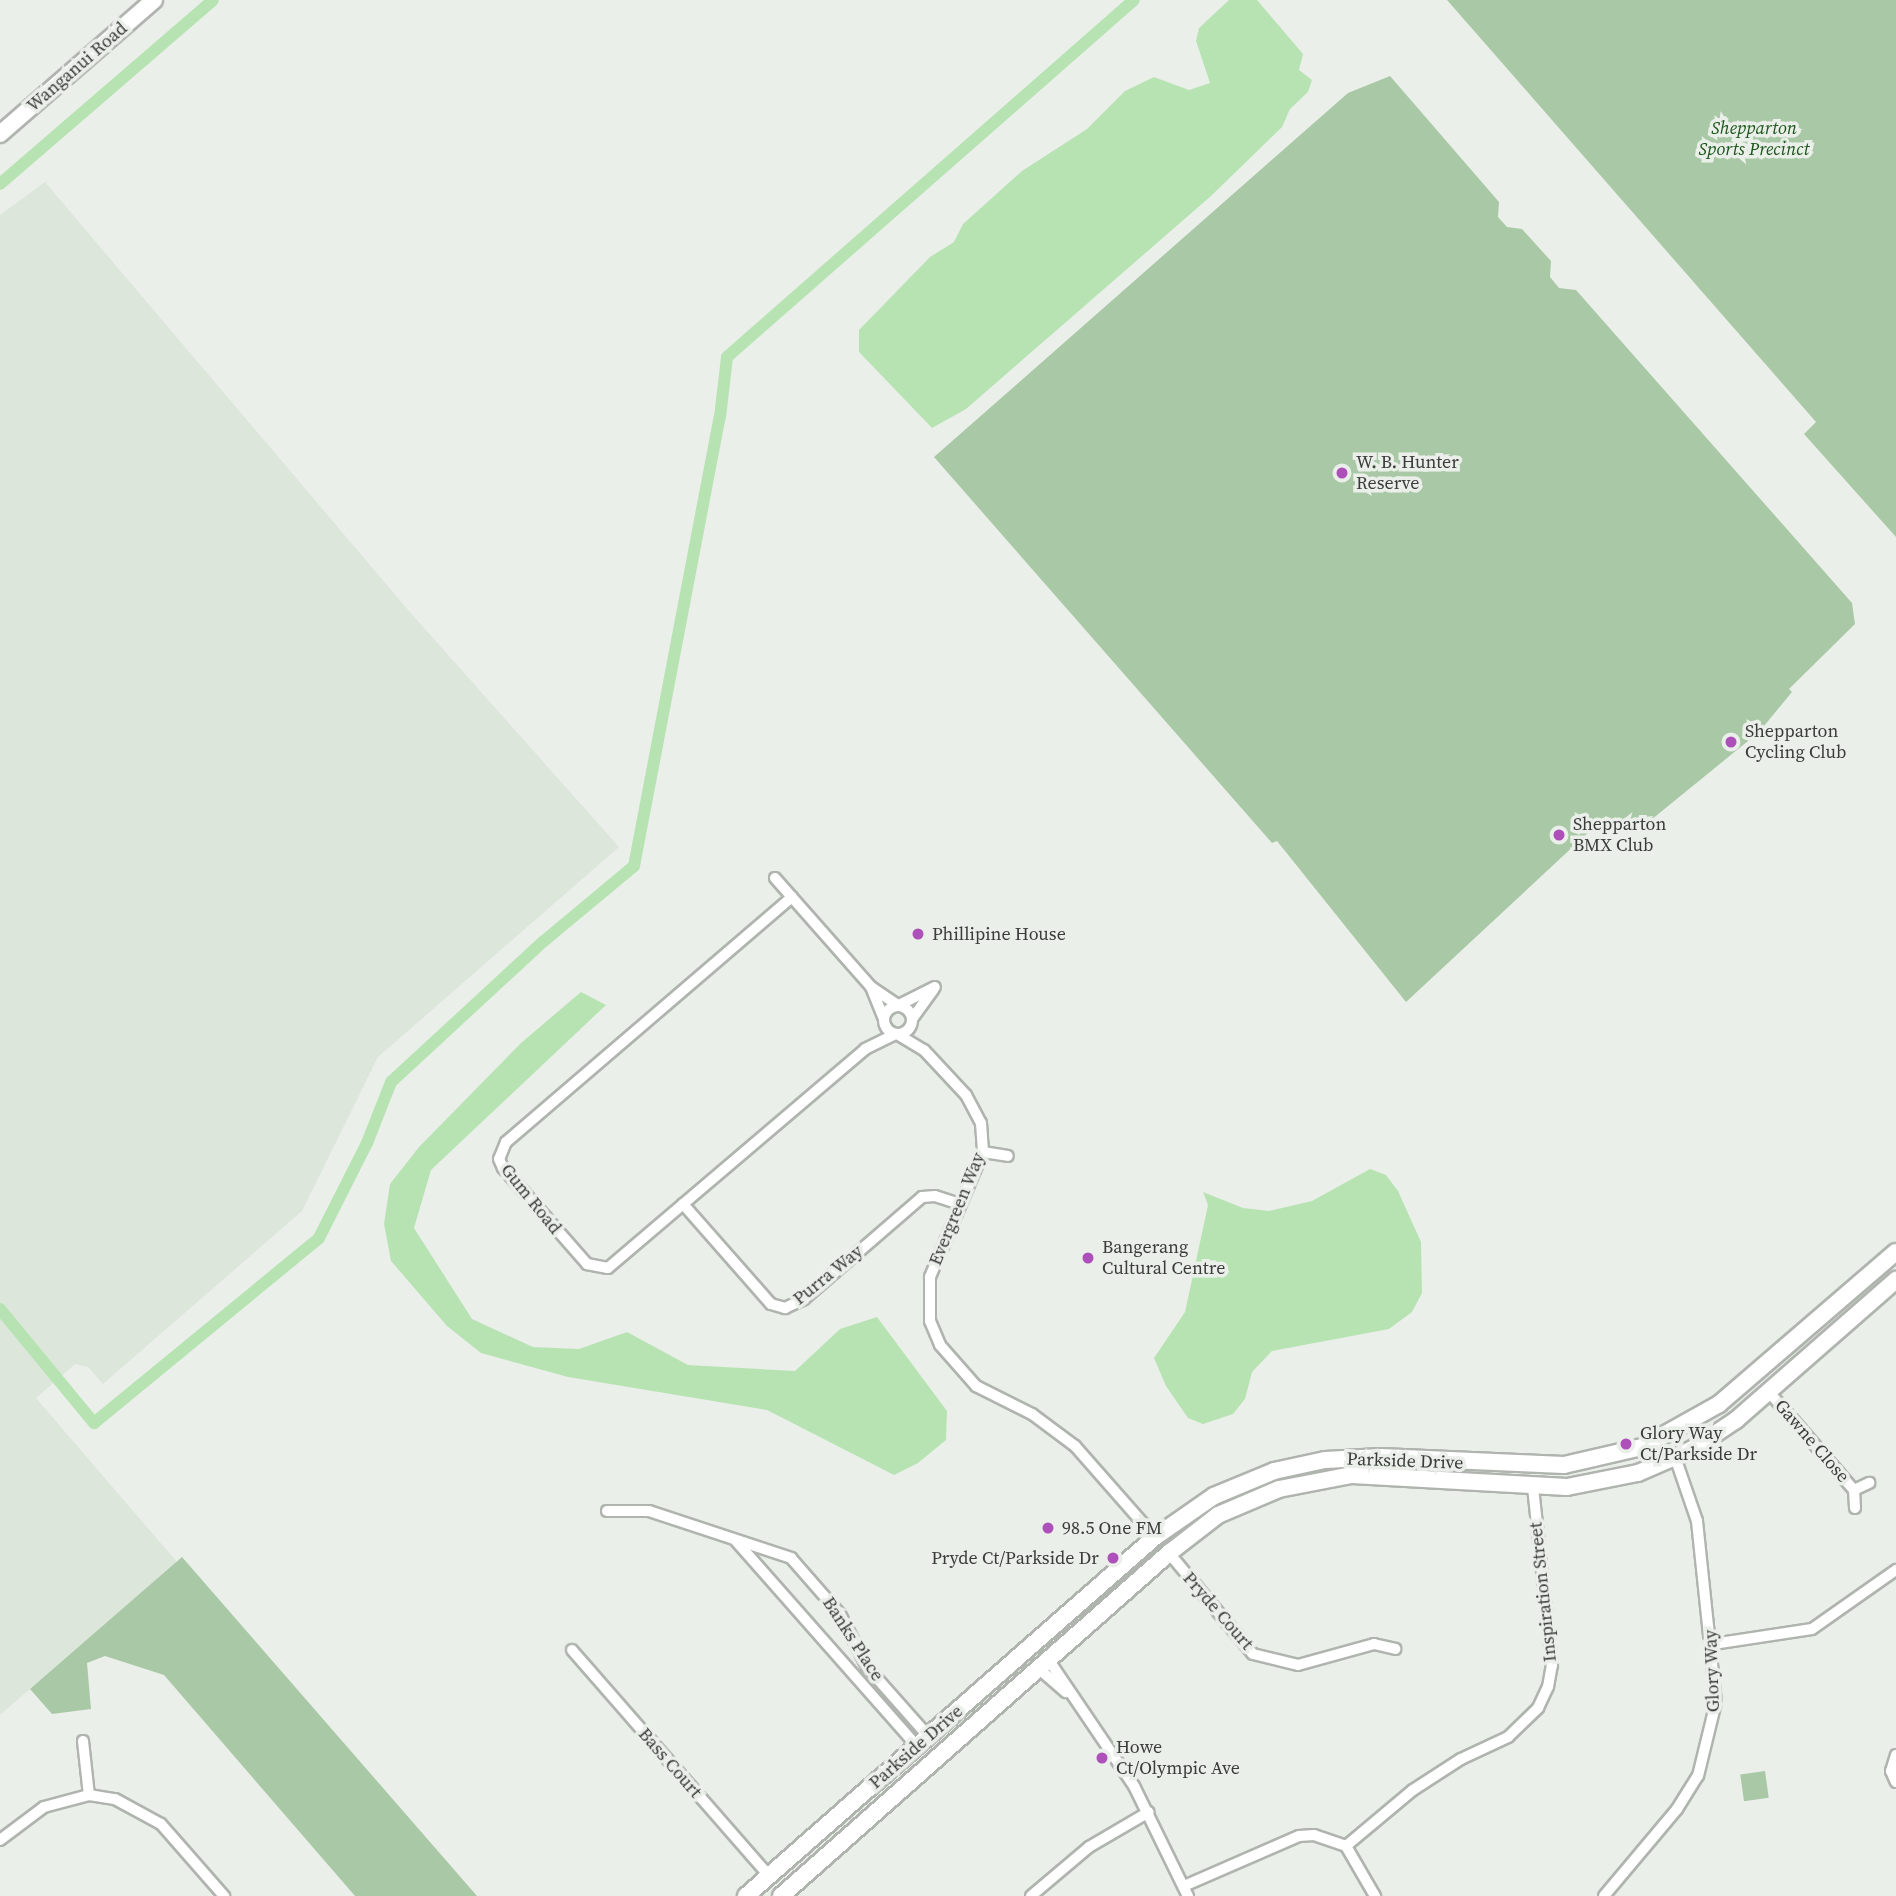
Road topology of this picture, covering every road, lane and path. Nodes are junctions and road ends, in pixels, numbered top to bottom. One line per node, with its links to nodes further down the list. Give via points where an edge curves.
1 (154, 0): 2 (street, Wanganui Road)
2 (0, 134)
3 (775, 878): 4 (street)
4 (792, 897): 5 (street); 14 (street, Gum Road, via 501,1150 503,1168 578,1255 597,1268 616,1263)
5 (871, 988): 6 (street); 7 (street)
6 (899, 1005): 7 (street, via 887,1009); 8 (street); 8 (street, via 935,988)
7 (883, 1018): 9 (street, via 886,1028); 10 (street, Gum Road)
8 (912, 1019): 9 (street, via 907,1031); 11 (street, Evergreen Way)
9 (897, 1034): 10 (street, Gum Road); 11 (street, Evergreen Way)
10 (865, 1049): 14 (street, Gum Road)
11 (925, 1050): 12 (street, Evergreen Way, via 976,1110)
12 (983, 1152): 13 (street); 15 (street, Evergreen Way)
13 (1008, 1156)
14 (683, 1203): 15 (street, Purra Way, via 771,1304 785,1308 804,1299 922,1197)
15 (960, 1204): 30 (street, Evergreen Way, via 930,1277 930,1321 940,1345 976,1386 1042,1420 1075,1446)
16 (1896, 1252): 17 (street, Parkside Drive)
17 (1877, 1269): 18 (street); 19 (street, Parkside Drive)
18 (1894, 1286): 20 (street, Parkside Drive)
19 (1819, 1320): 20 (street); 22 (street, Parkside Drive, via 1719,1404)
20 (1833, 1336): 21 (street, Parkside Drive)
21 (1769, 1392): 23 (street, Parkside Drive, via 1718,1432); 27 (street, Gawne Close)
22 (1664, 1438): 23 (street); 24 (street, Parkside Drive, via 1618,1455)
23 (1675, 1457): 26 (street, Parkside Drive, via 1599,1483); 35 (street, Glory Way, via 1697,1521)
24 (1531, 1465): 26 (street); 30 (street, Parkside Drive, via 1362,1457 1300,1464 1214,1496)
25 (1869, 1483): 27 (street, Gawne Close)
26 (1533, 1487): 32 (street, Parkside Drive, via 1388,1475 1307,1481 1218,1515); 51 (street, Inspiration Street, via 1552,1665 1538,1708 1508,1737 1412,1790)
27 (1854, 1490): 28 (street, Gawne Close)
28 (1855, 1508)
29 (607, 1511): 31 (street, Banks Place, via 642,1509)
30 (1156, 1537): 32 (street); 36 (street, Parkside Drive)
31 (732, 1538): 34 (street, Banks Place, via 795,1562 840,1614); 39 (street, Banks Place)
32 (1169, 1553): 37 (street, Pryde Court, via 1253,1654 1298,1665 1374,1644); 40 (street, Parkside Drive)
33 (1896, 1570): 35 (street, via 1812,1629)
34 (853, 1642): 39 (street); 41 (street, Banks Place)
35 (1713, 1644): 59 (street, Glory Way, via 1716,1702 1698,1776 1677,1809)
36 (1028, 1648): 40 (street); 44 (street, Parkside Drive)
37 (1395, 1649)
38 (572, 1650): 52 (street, Bass Court)
39 (838, 1654): 42 (street, Banks Place)
40 (1043, 1664): 46 (street, Parkside Drive); 49 (street, via 1071,1696)
41 (873, 1674): 42 (street); 44 (street, Banks Place)
42 (863, 1683): 44 (street, Banks Place)
43 (83, 1741): 48 (street)
44 (923, 1741): 46 (street); 52 (street, Parkside Drive)
45 (1896, 1755): 47 (street, via 1891,1771)
46 (937, 1757): 54 (street, Parkside Drive)
47 (1896, 1782)
48 (89, 1795): 50 (street, via 44,1807); 55 (street, via 115,1799 161,1824)
49 (1149, 1812): 53 (street); 57 (street, via 1089,1847)
50 (0, 1840)
51 (1346, 1846): 53 (street, via 1329,1837 1299,1836); 58 (street)
52 (769, 1876): 54 (street); 56 (street, Parkside Drive)
53 (1186, 1891)
54 (784, 1895)
55 (224, 1896)
56 (746, 1896)
57 (1031, 1896)
58 (1375, 1896)
59 (1604, 1896)

